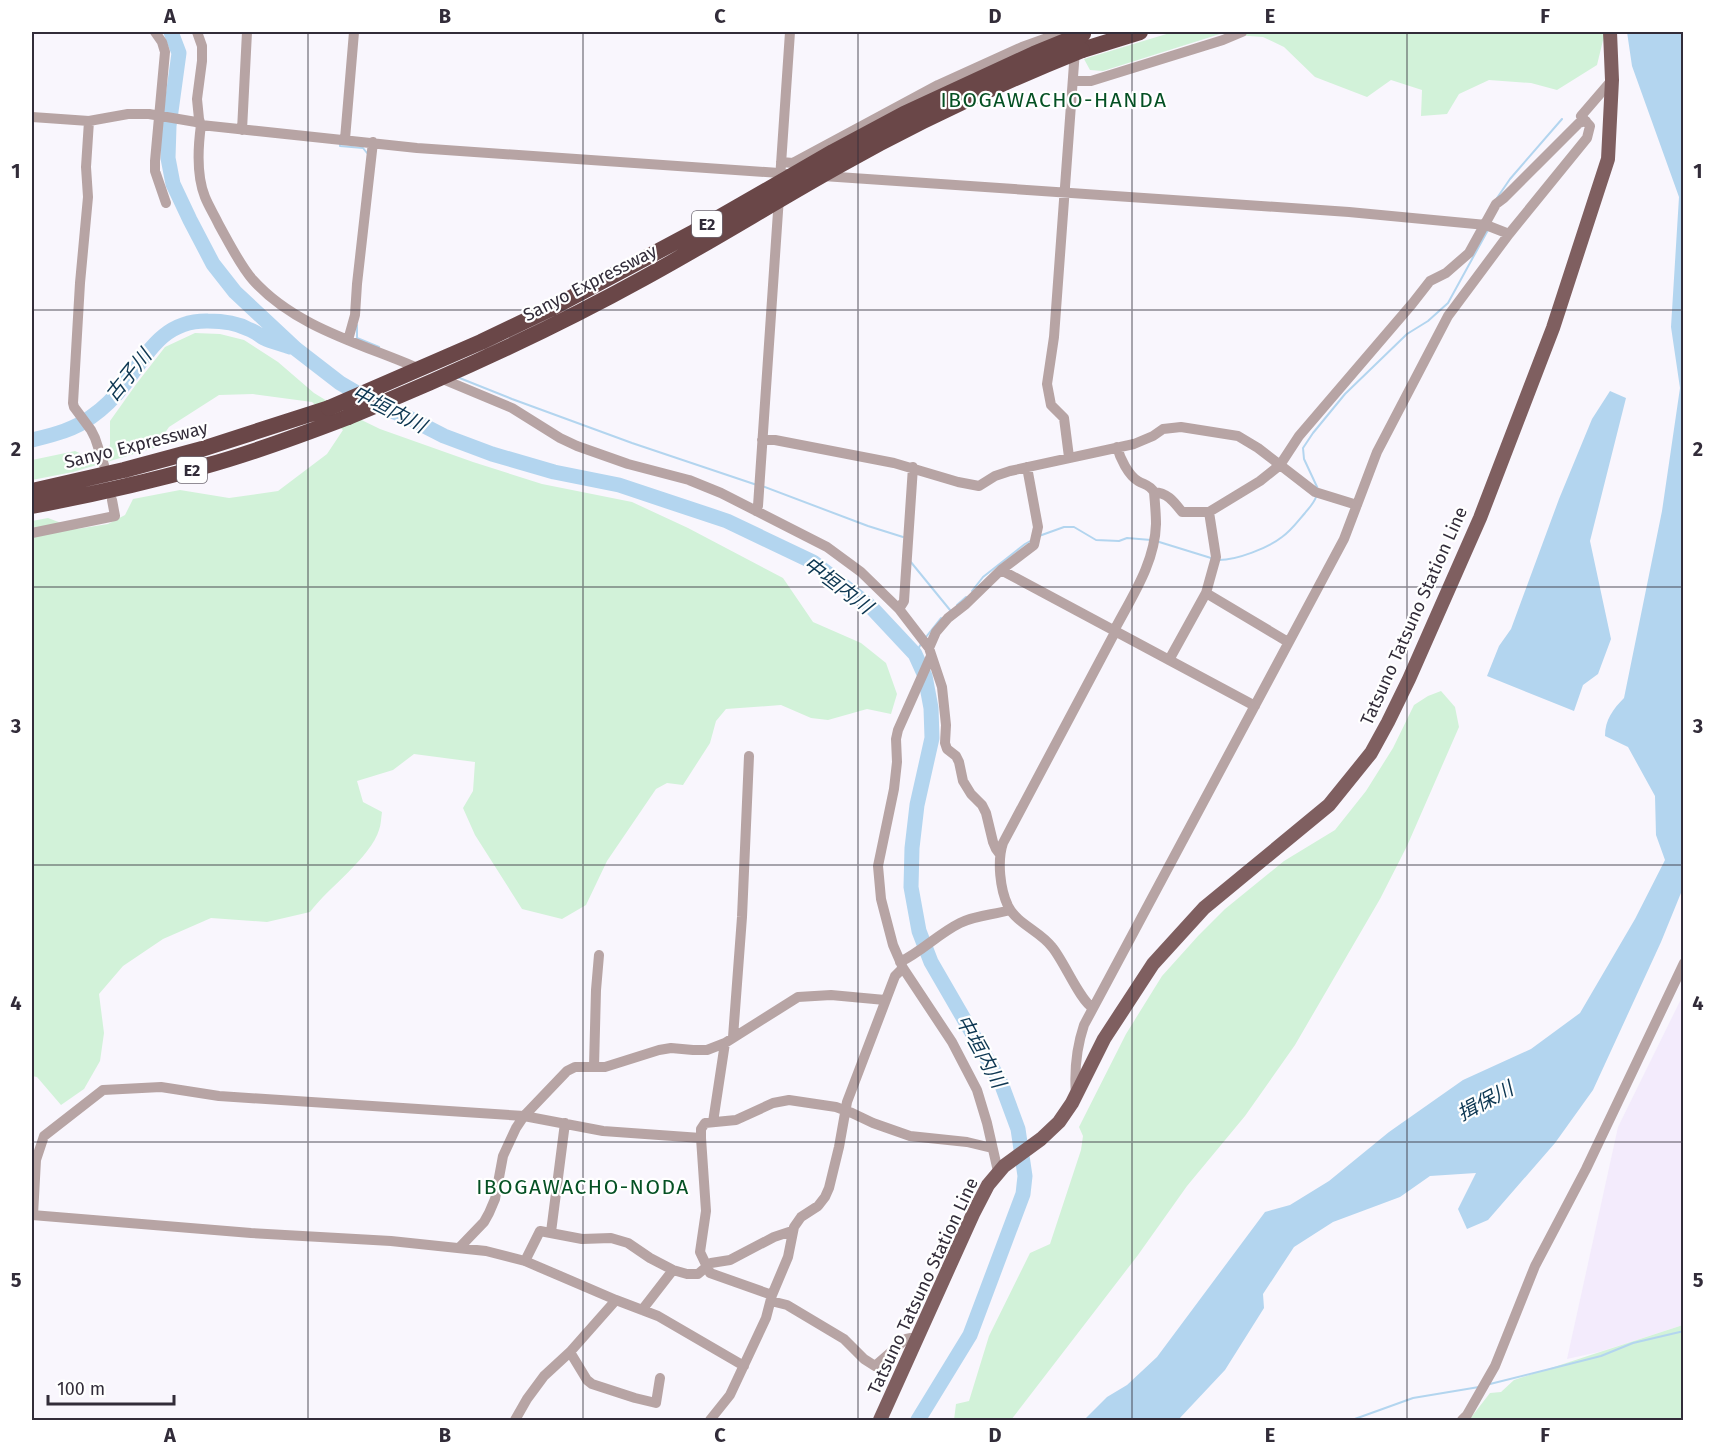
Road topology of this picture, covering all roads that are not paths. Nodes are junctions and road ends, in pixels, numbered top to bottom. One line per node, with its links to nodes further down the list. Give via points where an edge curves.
1 (155, 32): 14 (street, via 165,52)
2 (198, 32): 18 (street, via 202,46)
3 (247, 32): 19 (street)
4 (354, 32): 20 (street)
5 (790, 32): 23 (street)
6 (1064, 32): 11 (street)
7 (1140, 32): 10 (highway, Sanyo Expressway / E2)
8 (1242, 32): 12 (street, via 1090,81)
9 (1610, 32): 13 (main road, Tatsuno Tatsuno Station Line)
10 (1083, 37): 12 (street); 37 (highway, Sanyo Expressway / E2, bridge, via 1024,58 904,114 552,308 329,408 202,449); 41 (highway, Sanyo Expressway / E2, bridge, via 852,159 652,274 426,385 285,441 207,466)
11 (1032, 44): 12 (street); 22 (street, via 938,85)
12 (1074, 78): 25 (street)
13 (1612, 80): 17 (street, via 1581,116); 63 (main road, Tatsuno Tatsuno Station Line, via 1608,159 1553,328 1480,518 1388,722 1371,753 1329,805 1204,908 1153,964 1104,1039)
14 (160, 116): 16 (street, via 128,114); 18 (street); 26 (street, via 155,171)
15 (32, 117): 16 (street)
16 (89, 121): 33 (street, via 88,197 73,402 96,438)
17 (1586, 121): 27 (street, via 1579,123 1496,204); 28 (street, via 1590,126 1587,138)
18 (199, 123): 19 (street); 29 (street, via 204,195 252,279 274,300 302,318)
19 (242, 130): 20 (street)
20 (345, 139): 21 (street)
21 (373, 142): 23 (street, via 417,148); 29 (street, via 355,315)
22 (802, 158): 23 (street); 24 (street)
23 (781, 168): 24 (street); 30 (street)
24 (809, 175): 25 (street)
25 (1064, 192): 27 (street); 32 (street, via 1047,384 1051,405 1064,418)
26 (166, 204)
27 (1486, 225): 28 (street); 34 (street, via 1469,253 1430,281 1299,436)
28 (1509, 234): 40 (street, via 1448,316 1377,452)
29 (348, 340): 42 (street, via 512,408 577,446 699,484)
30 (762, 440): 35 (street); 42 (street)
31 (1117, 447): 32 (street); 34 (street, via 1134,444 1163,429 1192,428 1238,436); 38 (street, via 1130,474)
32 (1069, 457): 36 (street)
33 (104, 465)
34 (1280, 465): 40 (street, via 1317,493); 43 (street)
35 (913, 467): 36 (street, via 958,483 980,486 995,476); 47 (street, via 904,601)
36 (1028, 467): 45 (street, via 1038,526 1034,545)
37 (32, 491)
38 (1154, 492): 43 (street, via 1169,497 1182,512); 48 (street, via 1156,526 1150,559)
39 (112, 500): 44 (street, via 115,516)
40 (1357, 505): 49 (street, via 1344,539)
41 (32, 506)
42 (756, 511): 47 (street, via 843,557)
43 (1209, 512): 46 (street, via 1215,559)
44 (32, 533)
45 (1001, 570): 48 (street); 50 (street, via 936,632)
46 (1206, 593): 49 (street); 51 (street)
47 (899, 609): 50 (street)
48 (1114, 632): 51 (street); 54 (street)
49 (1288, 642): 52 (street)
50 (930, 654): 54 (street, via 942,687 945,743 959,762 970,794 986,813); 58 (street, via 896,739 894,789 878,866 881,899)
51 (1169, 660): 52 (street)
52 (1255, 706): 60 (street)
53 (748, 756): 61 (street, via 742,917)
54 (999, 853): 55 (street)
55 (1010, 910): 58 (street, via 962,922); 60 (street, via 1052,945)
56 (599, 955): 62 (street)
57 (1683, 963): 88 (street, via 1535,1266 1495,1366)
58 (902, 964): 59 (street); 69 (street, via 968,1070 982,1104)
59 (885, 1000): 61 (street, via 831,995 798,997); 64 (street)
60 (1093, 1008): 63 (street, via 1077,1046)
61 (729, 1040): 62 (street, via 707,1050 671,1048 619,1064); 66 (street)
62 (594, 1067): 65 (street, via 567,1071)
63 (1076, 1095): 70 (main road, Tatsuno Tatsuno Station Line, via 1059,1122)
64 (845, 1110): 66 (street, via 789,1100 736,1120); 69 (street, via 910,1136); 72 (street, via 829,1188 818,1206 801,1217)
65 (524, 1116): 67 (street); 71 (street, via 219,1096 161,1087 103,1090 44,1136 36,1160); 74 (street, via 503,1156 489,1214)
66 (713, 1122): 68 (street, via 705,1123)
67 (565, 1123): 68 (street, via 603,1131); 73 (street)
68 (701, 1138): 76 (street, via 706,1211 700,1252)
69 (992, 1148): 70 (street, via 997,1167)
70 (1002, 1168): 81 (main road, Tatsuno Tatsuno Station Line, via 973,1214)
71 (32, 1215): 74 (street)
72 (792, 1231): 76 (street); 78 (street, via 788,1257)
73 (551, 1232): 75 (street, via 540,1230); 77 (street, via 628,1243)
74 (460, 1247): 75 (street)
75 (525, 1261): 79 (street)
76 (708, 1267): 77 (street, via 698,1274); 78 (street, via 710,1273)
77 (673, 1270): 80 (street)
78 (771, 1298): 81 (street, via 844,1339 875,1366 906,1339); 83 (street)
79 (616, 1300): 80 (street); 82 (street)
80 (642, 1310): 83 (street)
81 (916, 1341): 87 (main road, Tatsuno Tatsuno Station Line)
82 (570, 1352): 84 (street, via 592,1384 635,1398 656,1403); 85 (street, via 544,1376)
83 (744, 1366): 86 (street, via 730,1395)
84 (660, 1378)
85 (515, 1420)
86 (710, 1420)
87 (880, 1420)
88 (1462, 1420)

